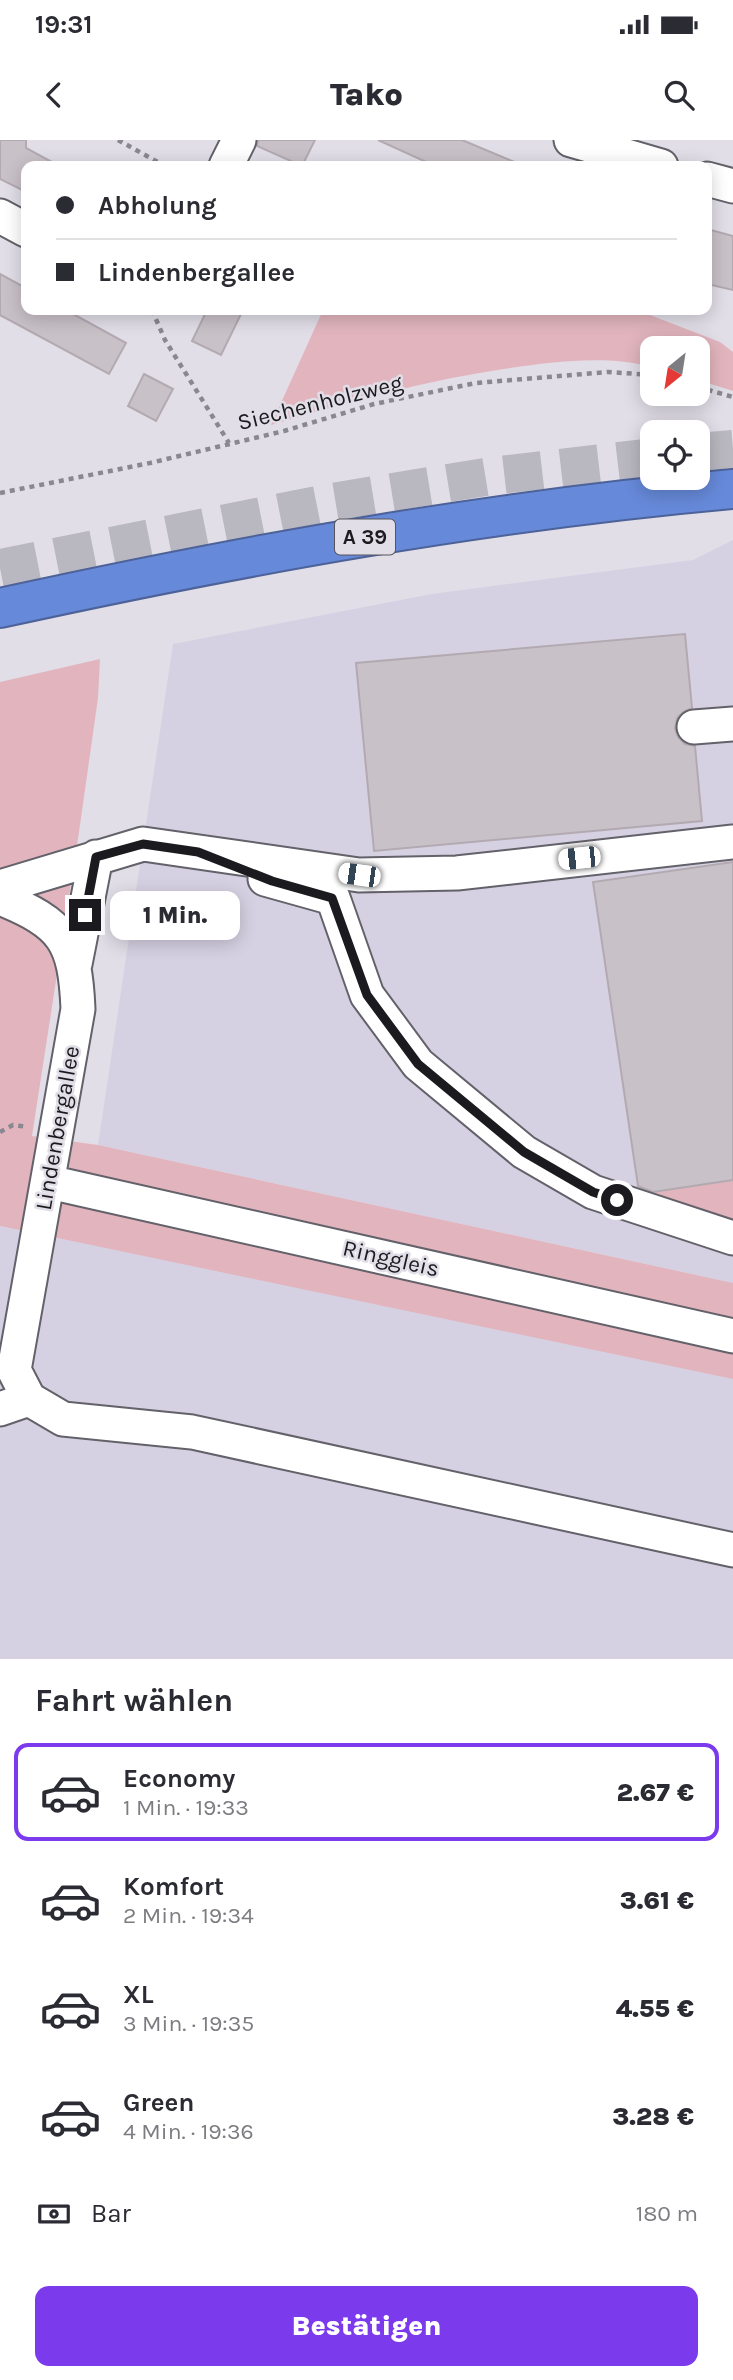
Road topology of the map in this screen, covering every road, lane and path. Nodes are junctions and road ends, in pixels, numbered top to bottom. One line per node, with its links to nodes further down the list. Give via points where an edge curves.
1 (118, 140): 4 (path)
2 (239, 140): 5 (street)
3 (571, 140): 6 (street)
4 (156, 161)
5 (228, 161)
6 (644, 161)
7 (712, 180): 8 (street)
8 (733, 186)
9 (0, 216): 10 (street)
10 (21, 227)
11 (154, 315): 15 (path)
12 (640, 373): 15 (path, Siechenholzweg, via 476,383 374,404)
13 (710, 390): 14 (path)
14 (733, 397)
15 (229, 443): 17 (path, Siechenholzweg)
16 (733, 489): 18 (highway, A 39, via 344,540 187,567)
17 (0, 493)
18 (0, 608)
19 (733, 723): 20 (street)
20 (694, 727)
21 (733, 842): 22 (street, via 457,873 359,875)
22 (198, 852): 23 (street, via 143,844); 28 (street, via 332,898 367,995 418,1064 524,1152 593,1192)
23 (96, 857): 24 (street); 26 (street, Lindenbergallee)
24 (0, 887)
25 (0, 898): 26 (street, Lindenbergallee, via 52,926)
26 (75, 964): 27 (street, Lindenbergallee, via 78,1009)
27 (49, 1182): 29 (street, Ringgleis); 30 (street, Lindenbergallee, via 26,1292 14,1370)
28 (733, 1238)
29 (733, 1336)
30 (14, 1404): 31 (street, via 63,1419 192,1432)
31 (733, 1550)

